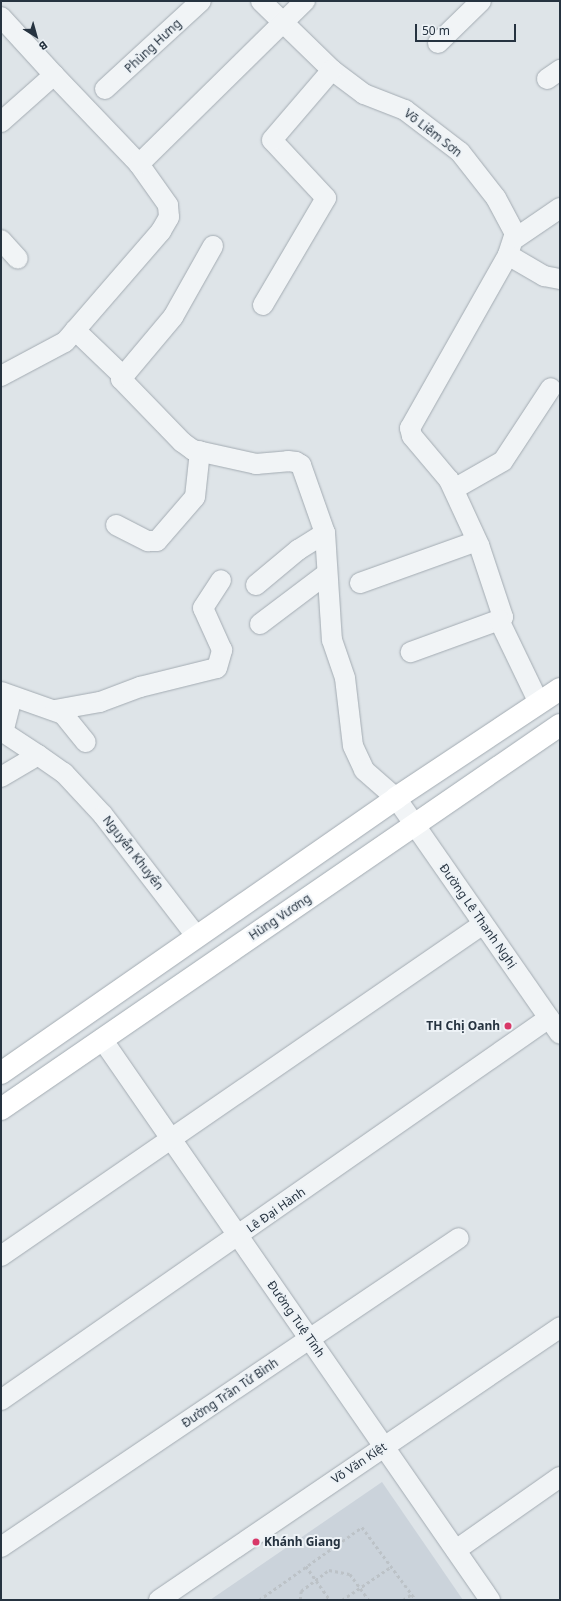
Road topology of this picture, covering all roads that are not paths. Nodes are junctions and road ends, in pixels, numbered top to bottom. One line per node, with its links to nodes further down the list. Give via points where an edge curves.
1 (201, 1): 10 (street, Phùng Hưng)
2 (261, 1): 6 (street, Võ Liêm Sơn)
3 (305, 1): 6 (street)
4 (481, 1): 7 (street)
5 (1, 17): 9 (street)
6 (282, 23): 8 (street, Võ Liêm Sơn); 12 (street)
7 (438, 43)
8 (332, 70): 14 (street, Võ Liêm Sơn, via 364,94 406,110 460,152 496,198); 19 (street, via 272,140 326,198)
9 (54, 75): 11 (street); 12 (street)
10 (105, 89)
11 (1, 122)
12 (139, 164): 20 (street, via 166,200 170,211 168,217 157,236)
13 (560, 208): 14 (street)
14 (512, 239): 18 (street, via 544,276); 25 (street, via 410,428 412,436 444,472)
15 (1, 240): 17 (street)
16 (213, 246): 21 (street, via 173,317 147,350)
17 (18, 259)
18 (560, 279)
19 (263, 305)
20 (75, 330): 21 (street, Đường Lê Thanh Nghị); 22 (street, via 60,345)
21 (122, 375): 24 (street, Đường Lê Thanh Nghị, via 126,385 182,442)
22 (1, 376)
23 (551, 388): 25 (street, via 503,461)
24 (200, 451): 26 (street, via 195,497 158,541 148,540); 27 (street, Đường Lê Thanh Nghị, via 256,464 296,462 301,466)
25 (454, 489): 28 (street)
26 (116, 525)
27 (325, 533): 29 (street, Đường Lê Thanh Nghị); 32 (street, via 298,550)
28 (477, 541): 31 (street); 33 (street, via 502,611)
29 (326, 574): 34 (street); 44 (street, Đường Lê Thanh Nghị, via 332,640 345,678 353,746 364,770)
30 (221, 580): 39 (street, via 203,608 222,650 218,668 140,687 100,702)
31 (360, 583)
32 (256, 585)
33 (499, 620): 35 (street); 38 (street)
34 (260, 624)
35 (411, 652)
36 (560, 689): 38 (main road)
37 (5, 699): 39 (street); 42 (street, Nguyễn Khuyến, via 3,732)
38 (539, 703): 44 (main road)
39 (55, 710): 41 (street, via 63,714)
40 (560, 725): 45 (main road, Hùng Vương)
41 (86, 742)
42 (38, 755): 43 (street); 47 (street, Nguyễn Khuyến, via 64,774 103,815)
43 (1, 777)
44 (396, 798): 45 (street, Đường Lê Thanh Nghị); 47 (main road)
45 (415, 825): 46 (street, Đường Lê Thanh Nghị); 49 (main road, Hùng Vương)
46 (483, 924): 48 (street, Đường Lê Thanh Nghị); 52 (street)
47 (197, 937): 50 (main road)
48 (554, 1026): 53 (street, Lê Đại Hành)
49 (102, 1039): 51 (main road, Hùng Vương); 52 (street, Đường Tuệ Tĩnh)
50 (1, 1073)
51 (1, 1109)
52 (172, 1138): 53 (street, Đường Tuệ Tĩnh); 55 (street)
53 (239, 1236): 57 (street, Đường Tuệ Tĩnh); 58 (street, Lê Đại Hành)
54 (459, 1238): 57 (street, Đường Trần Tử Bình)
55 (1, 1256)
56 (560, 1327): 59 (street, Võ Văn Kiệt)
57 (310, 1339): 59 (street, Đường Tuệ Tĩnh); 61 (street, Đường Trần Tử Bình)
58 (1, 1400)
59 (384, 1446): 62 (street, Đường Tuệ Tĩnh); 63 (street, Võ Văn Kiệt)
60 (560, 1477): 62 (street)
61 (1, 1547)
62 (456, 1550): 64 (street, Đường Tuệ Tĩnh)
63 (159, 1600)
64 (490, 1600)

